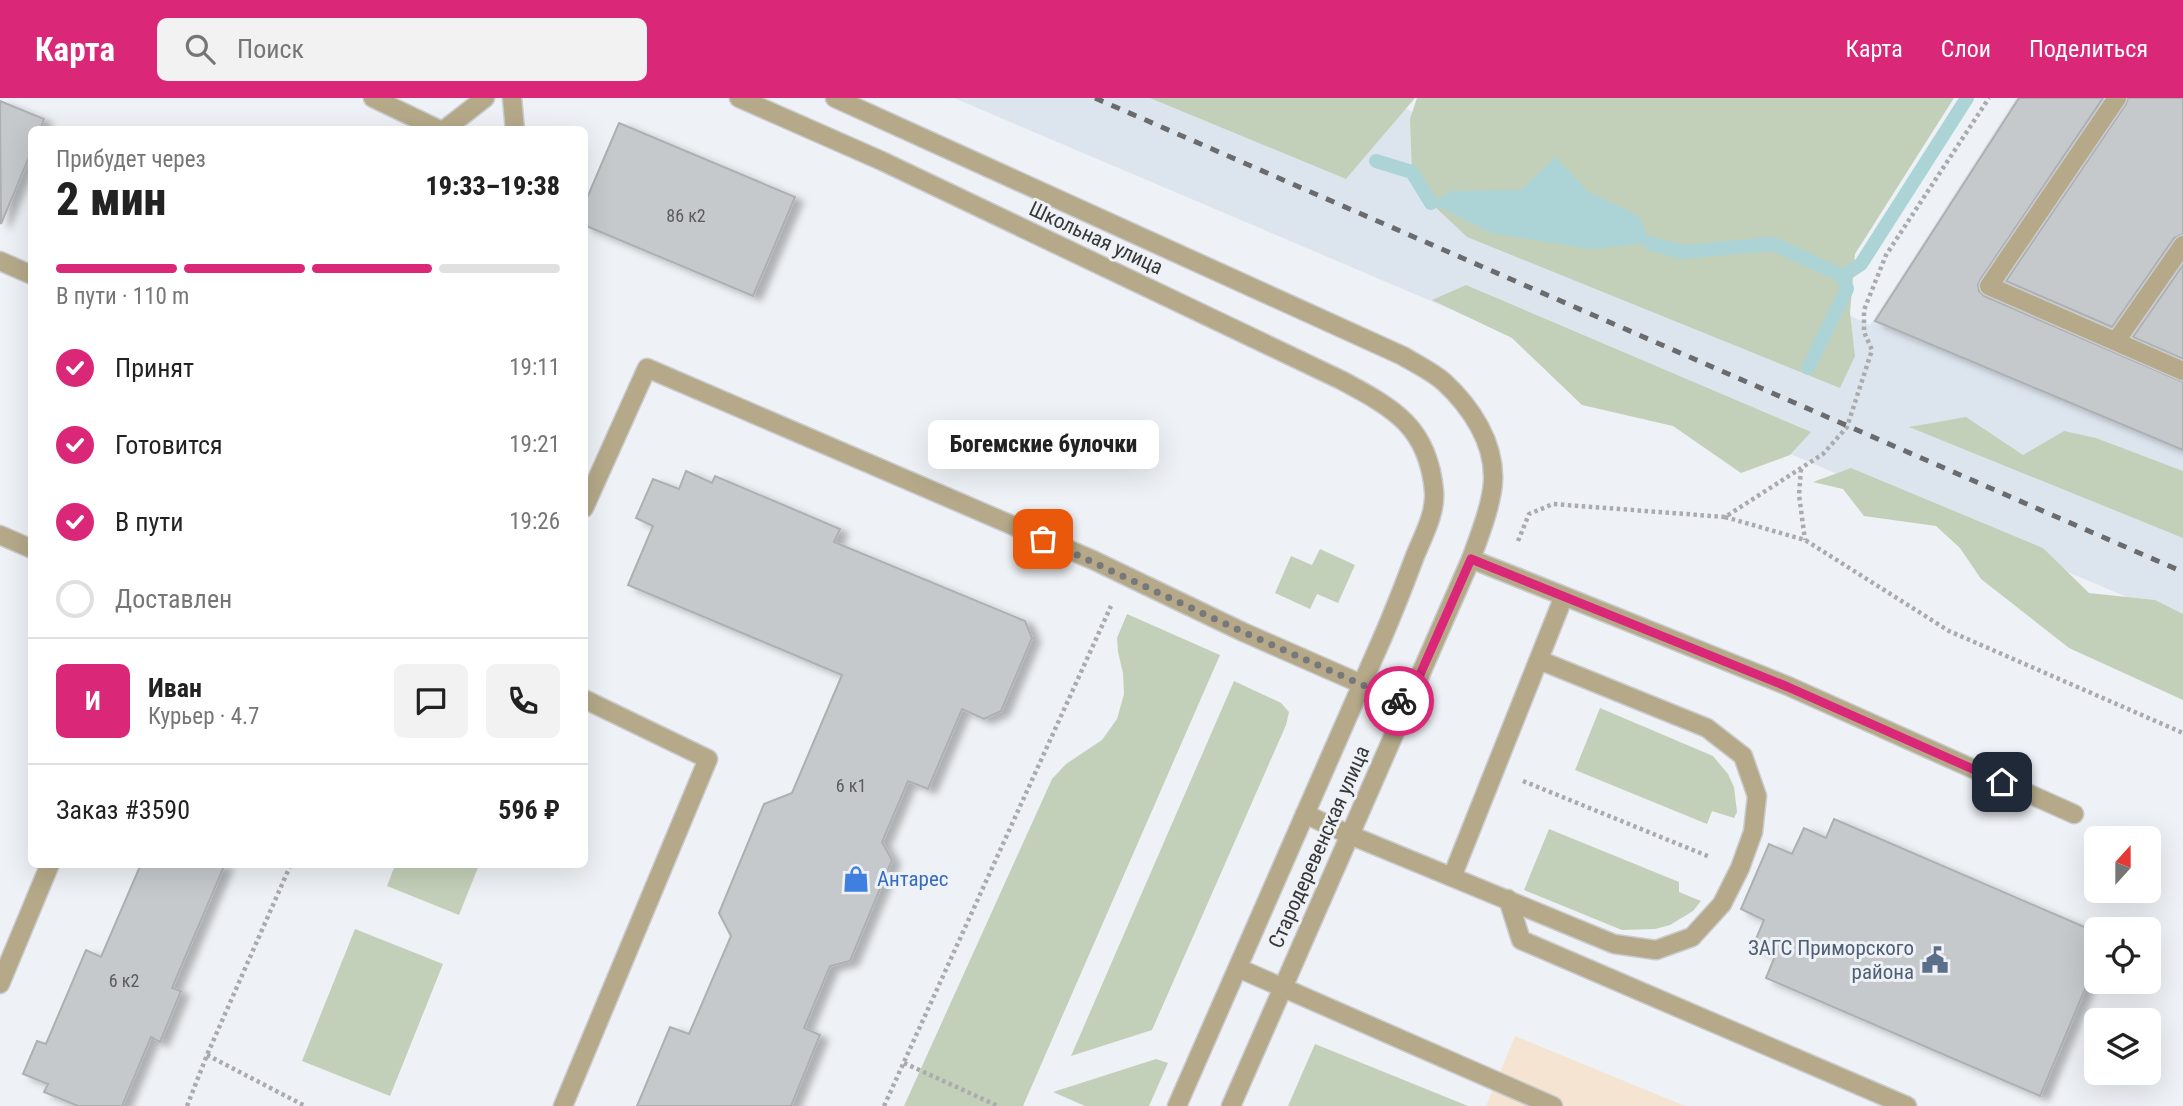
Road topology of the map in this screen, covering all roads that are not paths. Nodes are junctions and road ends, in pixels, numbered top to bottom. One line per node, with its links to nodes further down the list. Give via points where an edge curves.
1 (373, 98): 7 (street)
2 (485, 98): 8 (street)
3 (512, 98): 9 (street)
4 (739, 98): 16 (street, Школьная улица, via 1342,380 1383,402)
5 (835, 98): 15 (street, Школьная улица, via 1403,356 1443,381)
6 (2116, 98): 13 (street, via 1989,286)
7 (433, 126)
8 (447, 126)
9 (515, 126)
10 (2183, 245): 13 (street)
11 (0, 261): 12 (street)
12 (28, 273)
13 (2116, 341): 14 (street)
14 (2183, 371)
15 (1469, 411): 20 (street, Стародеревенская улица, via 1488,442 1493,481)
16 (1420, 439): 23 (street, Стародеревенская улица, via 1435,493 1431,517)
17 (588, 499): 23 (street, via 647,368 1125,576)
18 (0, 535): 19 (street)
19 (28, 548)
20 (1471, 559): 21 (street); 25 (street, Стародеревенская улица)
21 (1564, 596): 22 (street); 27 (street, via 1788,687)
22 (1539, 660): 30 (street); 31 (street, via 1707,728 1743,756 1757,796 1753,832 1722,904 1692,937 1656,950 1614,944)
23 (1362, 685): 25 (street); 26 (street, Стародеревенская улица)
24 (588, 701): 35 (street, via 708,759)
25 (1407, 704): 28 (street, Стародеревенская улица)
26 (1305, 814): 28 (street); 32 (street, Стародеревенская улица)
27 (2074, 814)
28 (1350, 835): 30 (street); 34 (street, Стародеревенская улица)
29 (48, 868): 33 (street)
30 (1452, 877): 31 (street)
31 (1508, 899): 39 (street, via 1521,940)
32 (1238, 968): 34 (street); 36 (street, Стародеревенская улица)
33 (0, 984)
34 (1283, 988): 37 (street, Стародеревенская улица); 38 (street)
35 (563, 1106)
36 (1177, 1106)
37 (1231, 1106)
38 (1553, 1106)
39 (1907, 1106)

